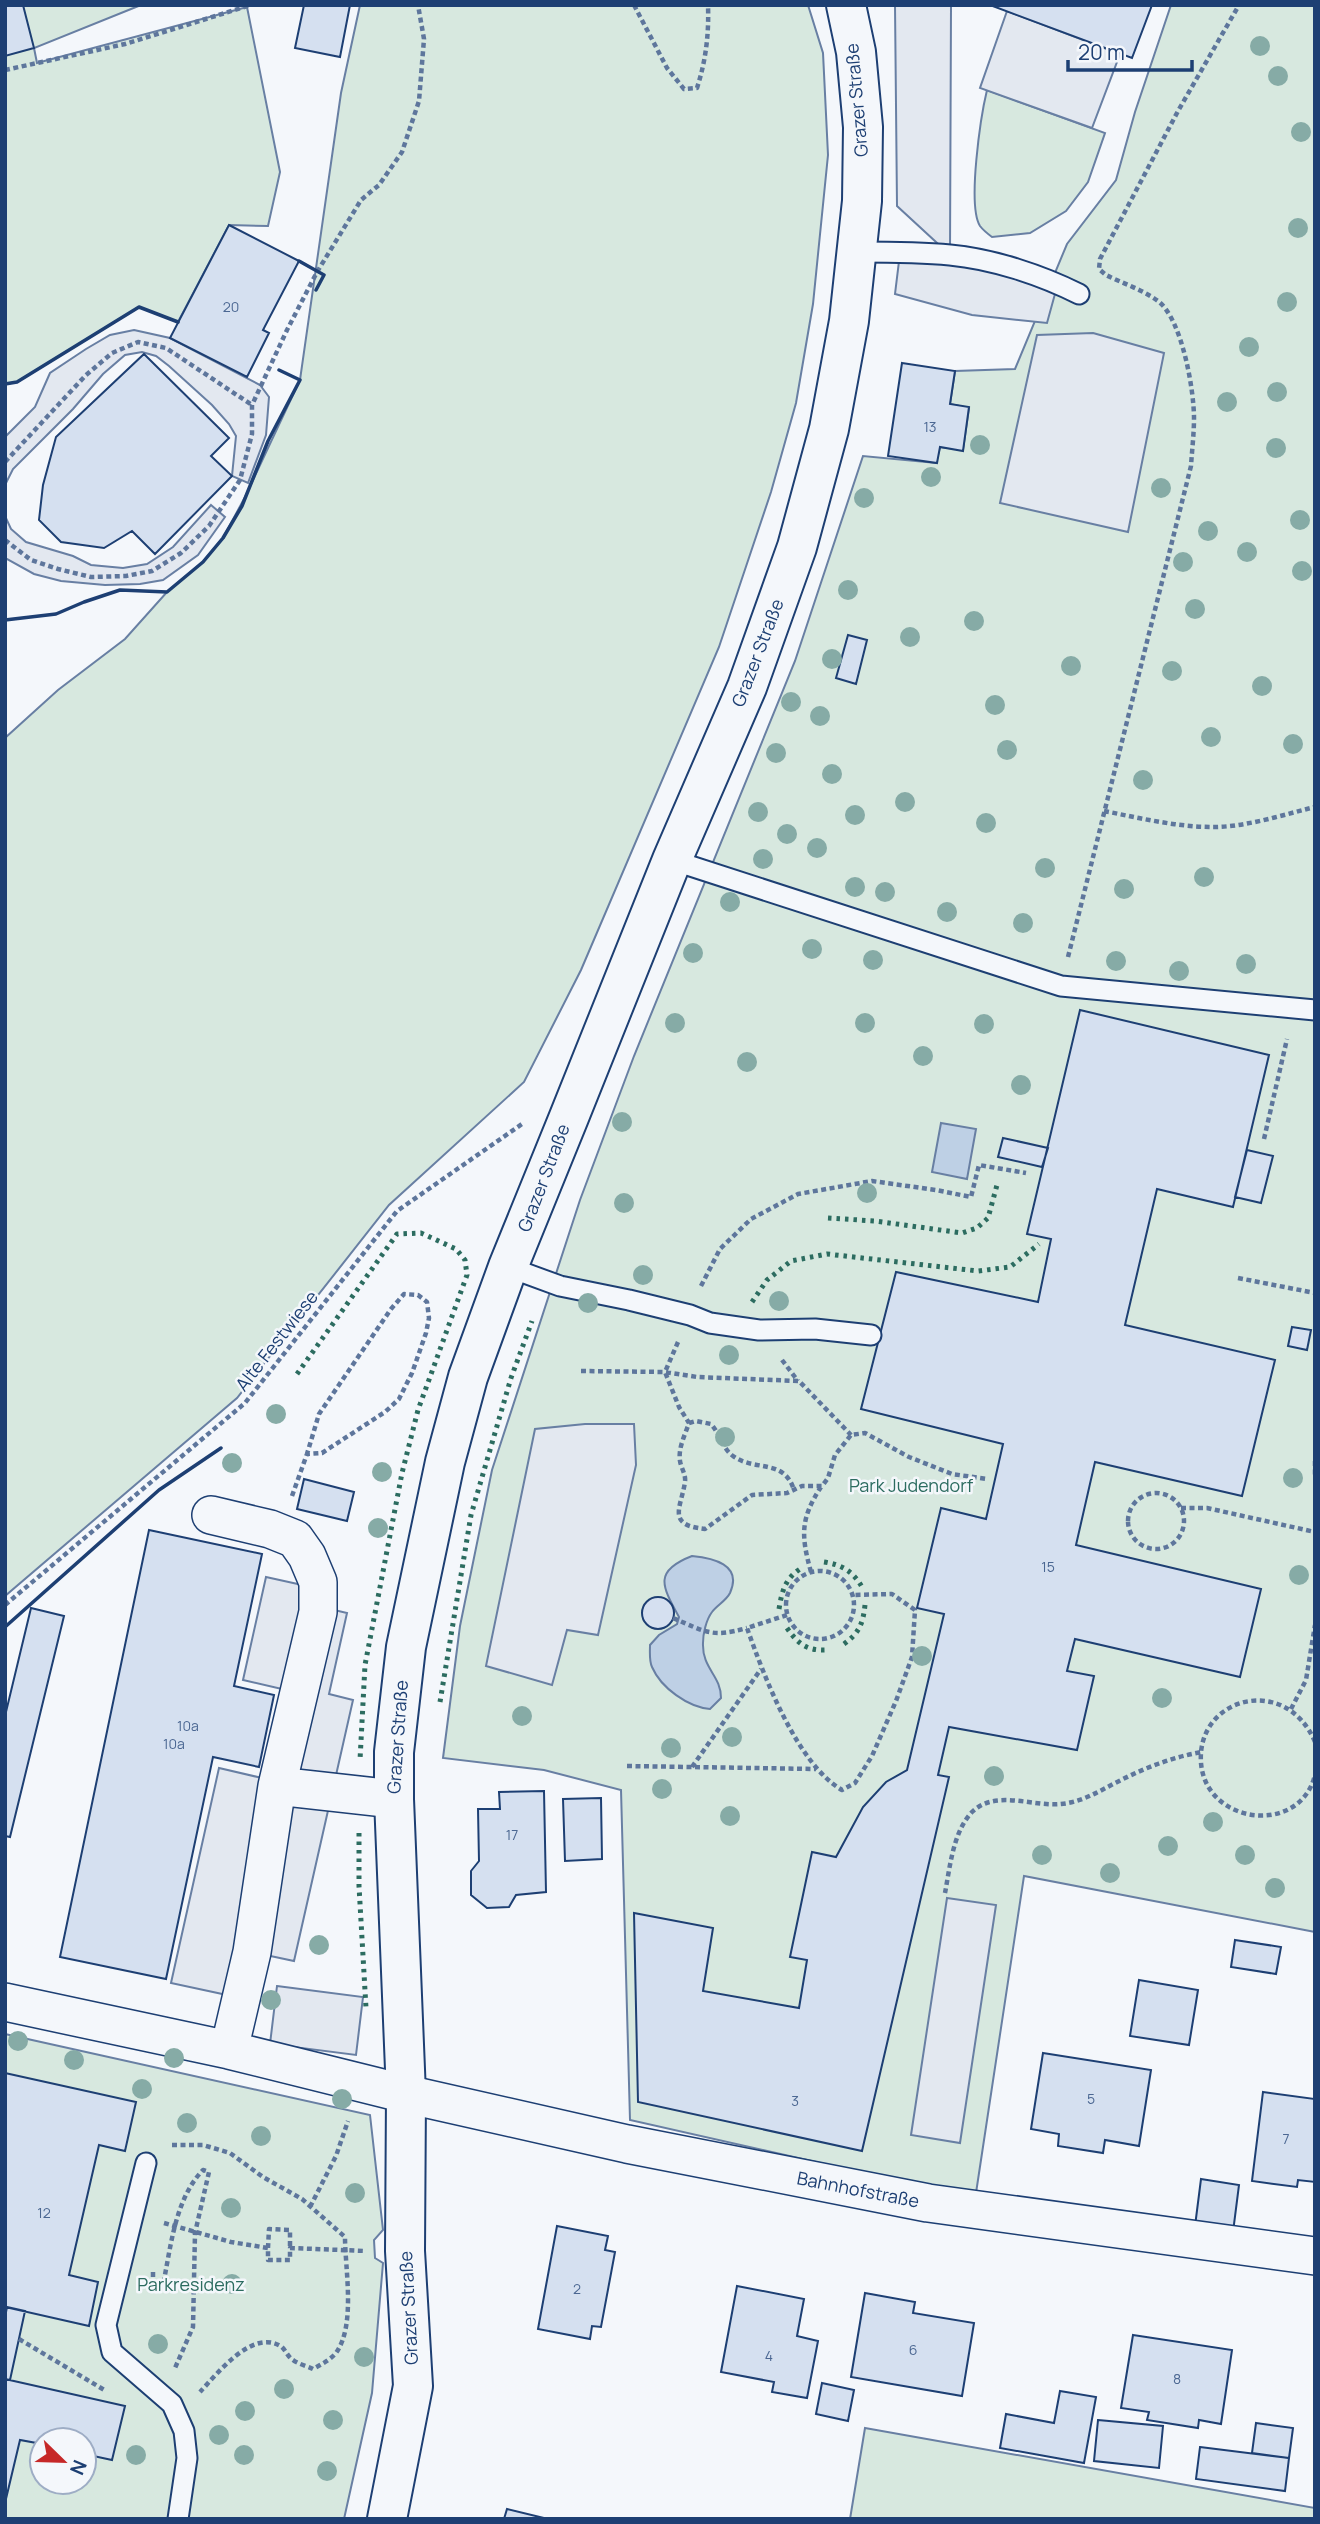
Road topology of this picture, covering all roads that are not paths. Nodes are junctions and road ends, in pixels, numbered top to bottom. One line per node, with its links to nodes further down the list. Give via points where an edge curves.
1 (846, 5): 2 (main road, Grazer Straße, via 863,127)
2 (858, 252): 3 (lane, via 950,255 984,261 1058,283); 4 (main road, Grazer Straße, via 829,429 797,547 747,687)
3 (1079, 294)
4 (672, 860): 5 (lane, via 1061,986); 6 (main road, Grazer Straße)
5 (1315, 1010)
6 (508, 1268): 7 (lane, via 560,1286 710,1323); 10 (main road, Grazer Straße, via 468,1377 405,1647)
7 (871, 1335)
8 (211, 1516): 9 (street, via 270,1528 295,1539 318,1581 318,1612)
9 (277, 1786): 10 (street); 12 (street, via 252,1952)
10 (394, 1799): 13 (main road, Grazer Straße)
11 (5, 2002): 12 (street)
12 (229, 2050): 13 (street)
13 (407, 2094): 15 (street, Bahnhofstraße, via 909,2200); 17 (main road, Grazer Straße, via 405,2251 413,2386)
14 (146, 2163): 16 (lane, via 106,2325 112,2352 172,2404 184,2431 187,2458)
15 (1315, 2256)
16 (178, 2519)
17 (387, 2519)

